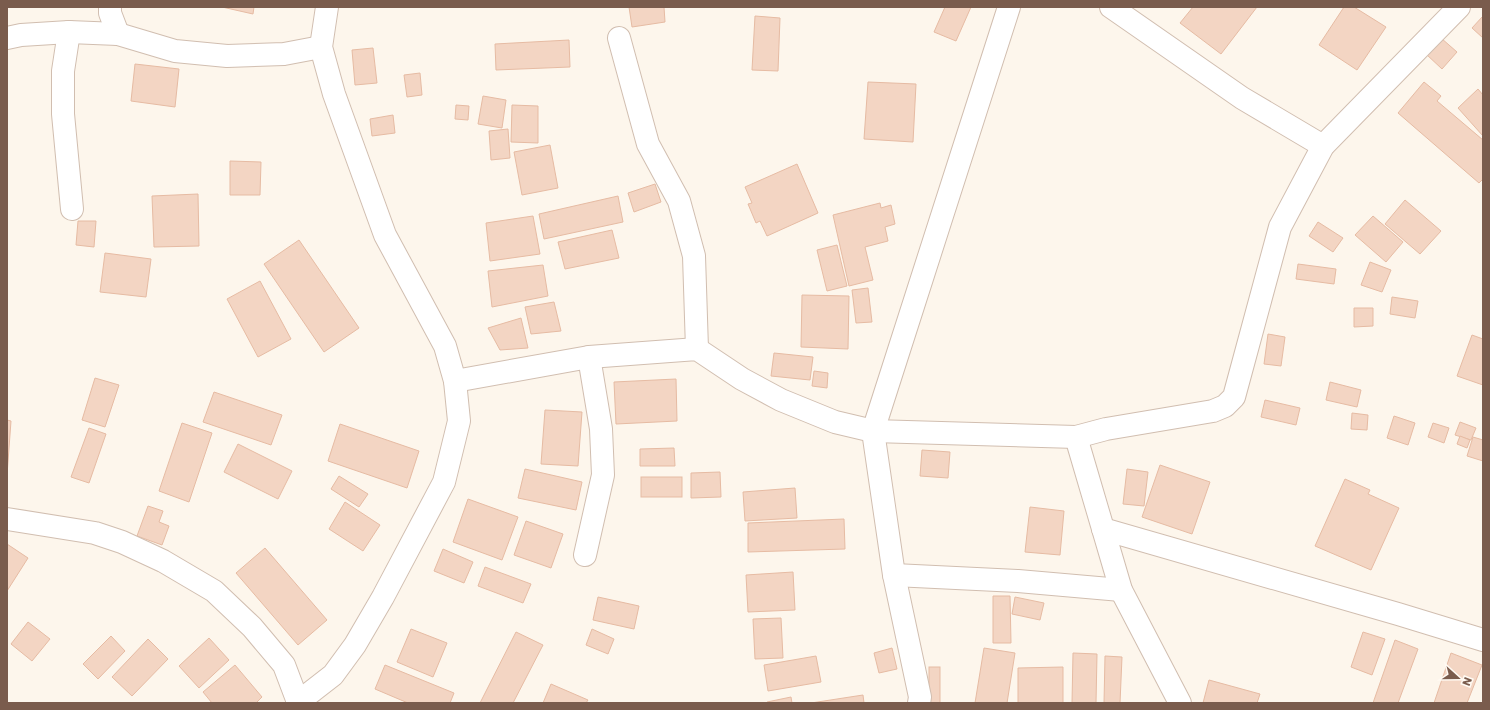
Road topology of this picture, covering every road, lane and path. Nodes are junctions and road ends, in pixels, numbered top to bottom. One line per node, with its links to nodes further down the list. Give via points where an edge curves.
1 (110, 7): 7 (street)
2 (327, 7): 10 (street)
3 (1009, 7): 16 (street)
4 (1111, 7): 11 (street, via 1242,98)
5 (1459, 7): 11 (street)
6 (69, 32): 7 (street); 8 (street, via 21,34); 12 (street, via 63,70 63,114)
7 (118, 34): 10 (street, via 174,51 227,56 284,54)
8 (7, 38)
9 (619, 38): 13 (street, via 648,144 679,201 694,256)
10 (321, 47): 15 (street, via 334,94 385,235 445,346)
11 (1323, 146): 17 (street, via 1280,227 1234,396 1225,406 1213,411 1106,429)
12 (72, 209)
13 (698, 349): 14 (street); 16 (street, via 742,379 781,400 835,422)
14 (589, 357): 15 (street); 20 (street, via 601,429 603,475)
15 (455, 381): 24 (street, via 459,421 444,482 355,645 332,675)
16 (873, 431): 17 (street); 21 (street)
17 (1076, 437): 19 (street)
18 (7, 519): 24 (street, via 95,533 122,542 163,561 214,591 252,627 284,665)
19 (1103, 529): 22 (street); 23 (street)
20 (585, 555)
21 (894, 575): 22 (street, via 1018,581); 25 (street, via 920,697)
22 (1121, 590): 26 (street)
23 (1483, 640)
24 (298, 703)
25 (919, 703)
26 (1180, 703)

